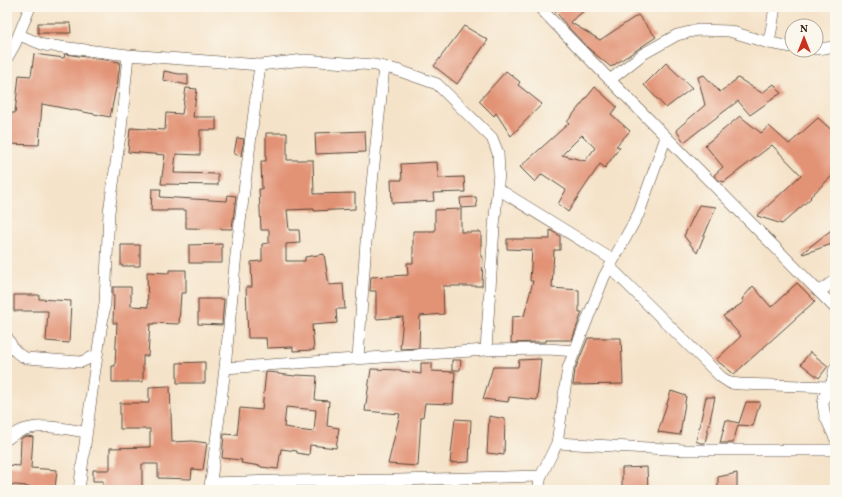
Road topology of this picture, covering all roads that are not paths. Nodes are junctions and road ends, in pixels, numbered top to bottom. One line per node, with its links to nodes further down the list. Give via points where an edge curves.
1 (30, 7): 4 (street)
2 (539, 7): 13 (street)
3 (775, 7): 5 (street)
4 (19, 35): 9 (street, via 44,45); 10 (street)
5 (769, 43): 6 (street); 13 (street, via 729,31 691,31 677,35 643,54)
6 (784, 46)
7 (835, 47): 8 (street)
8 (824, 48)
9 (128, 55): 11 (street); 23 (street, via 109,212 105,303)
10 (7, 58)
11 (260, 65): 12 (street, via 304,60); 26 (street, via 237,246)
12 (384, 67): 15 (street, via 437,84 492,138 498,153); 24 (street, via 366,242)
13 (610, 80): 14 (street)
14 (666, 136): 16 (street, via 639,213); 18 (street)
15 (498, 189): 16 (street); 21 (street)
16 (611, 264): 22 (street); 29 (street, via 730,383)
17 (835, 280): 18 (street)
18 (820, 292): 19 (street)
19 (835, 308)
20 (7, 337): 25 (street, via 14,351 26,358)
21 (486, 350): 22 (street); 24 (street)
22 (575, 351): 33 (street, via 568,368)
23 (97, 355): 25 (street); 28 (street)
24 (358, 358): 26 (street)
25 (81, 362): 28 (street)
26 (225, 368): 37 (street)
27 (835, 368): 29 (street)
28 (94, 376): 30 (street)
29 (831, 387): 31 (street, via 823,405)
30 (87, 432): 32 (street, via 45,426 32,427); 38 (street)
31 (835, 438)
32 (7, 439)
33 (557, 443): 34 (street, via 685,450); 35 (street)
34 (835, 450)
35 (541, 476): 36 (street, via 398,480); 39 (street)
36 (329, 486): 37 (street, via 275,481)
37 (210, 487)
38 (79, 490)
39 (538, 490)

